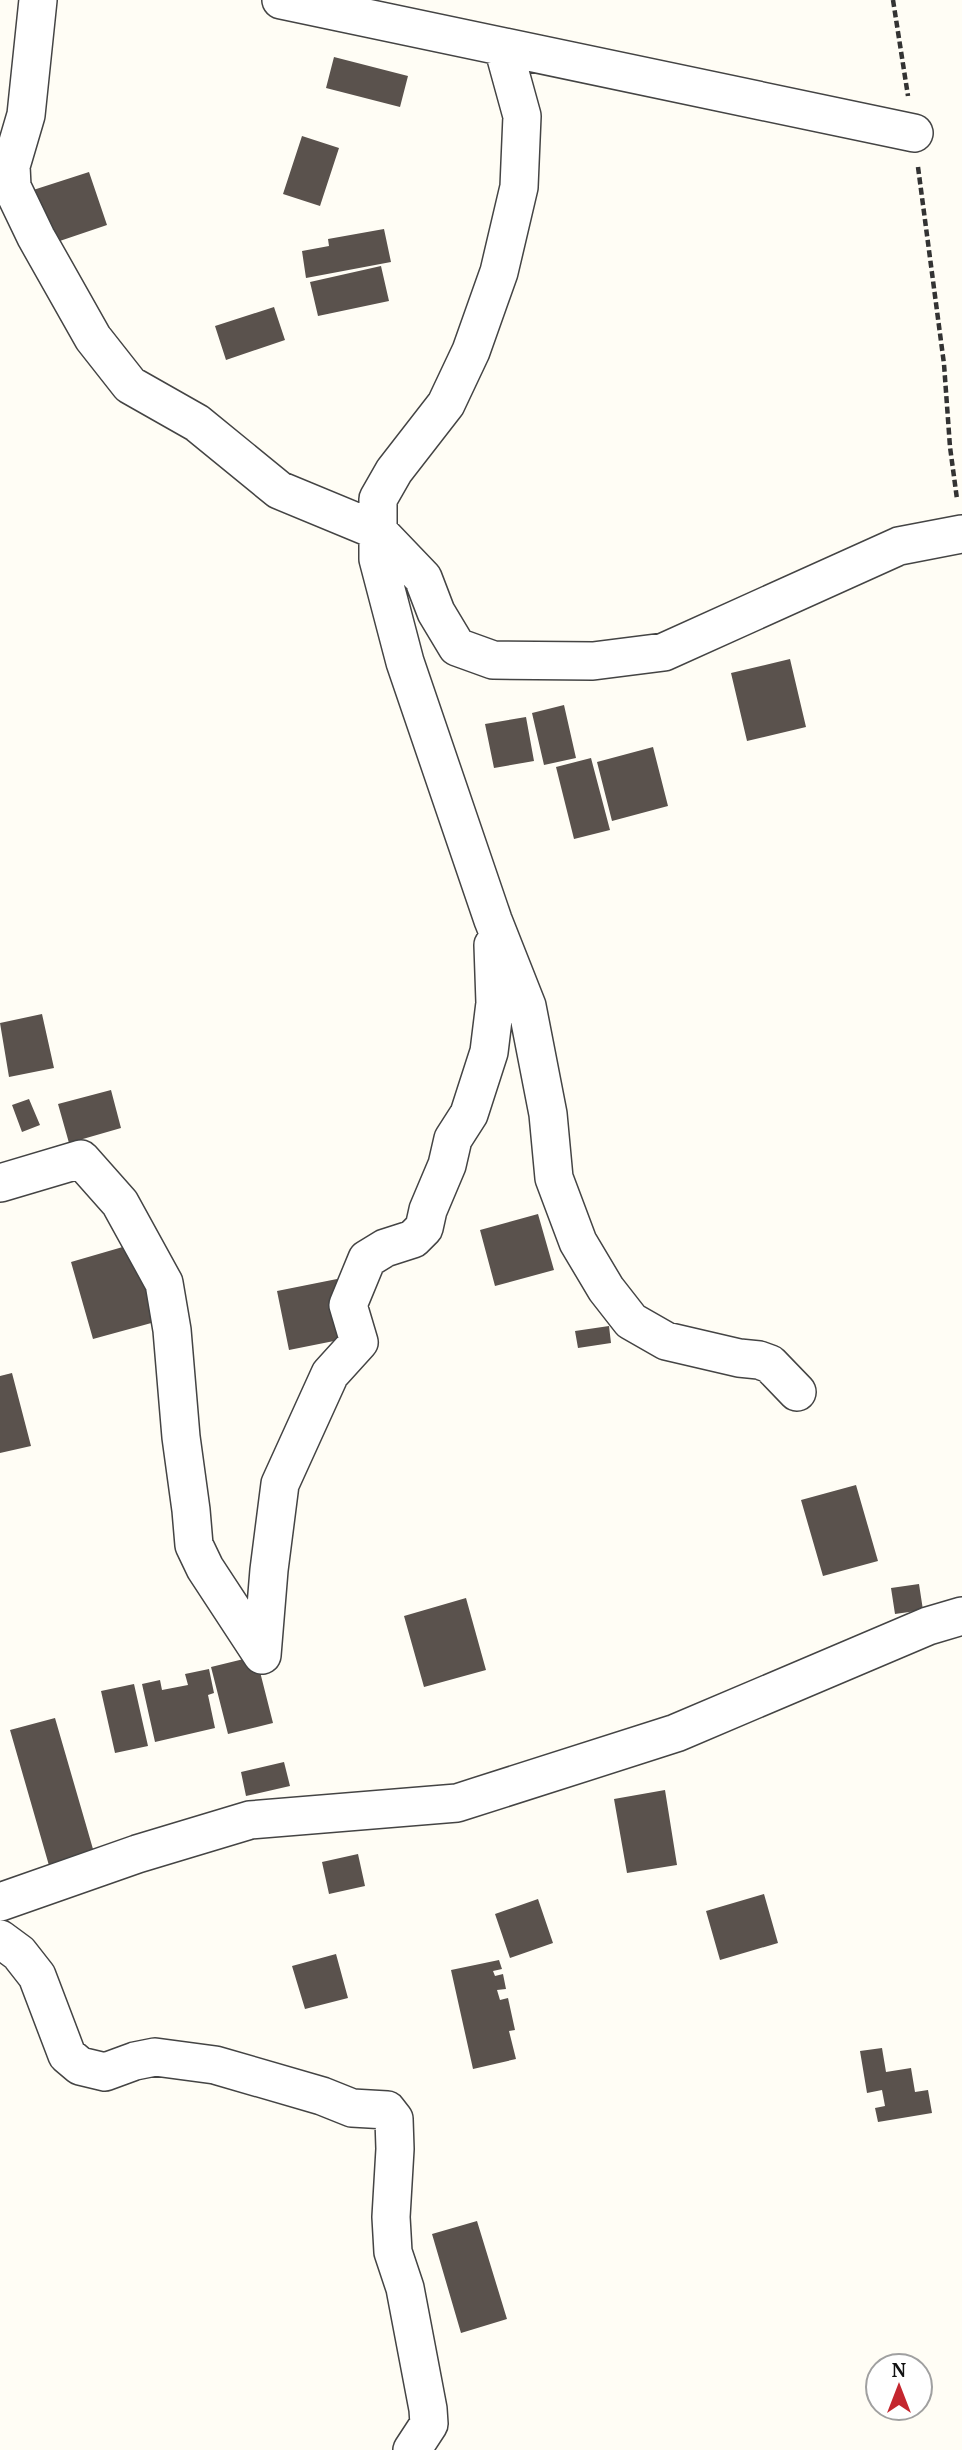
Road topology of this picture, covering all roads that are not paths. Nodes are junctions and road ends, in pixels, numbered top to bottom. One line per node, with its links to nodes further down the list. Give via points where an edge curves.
1 (38, 0): 5 (street, via 26,116 11,166 12,187 93,338 130,385 197,423 279,490)
2 (281, 0): 3 (street)
3 (503, 47): 4 (street); 5 (street, via 522,116 519,187 499,272 446,404 378,499)
4 (914, 133)
5 (378, 531): 6 (street, via 423,578 457,647 493,660 593,662 664,652 899,546); 7 (street, via 378,559 405,662)
6 (962, 534)
7 (493, 920): 8 (street, via 495,1003 489,1052 469,1114 453,1139 424,1228 412,1239 367,1259 348,1305 359,1342 330,1374 280,1484 262,1655 194,1545 164,1283 120,1203 81,1159); 9 (street, via 527,1006 548,1114 554,1178 578,1242 606,1289 631,1321 666,1340 759,1360)
8 (0, 1182)
9 (797, 1392)
10 (962, 1616): 11 (street, via 676,1733 457,1803 250,1820)
11 (0, 1902)
12 (0, 1939): 13 (street, via 19,1953 37,1976 67,2055 80,2066 105,2072 155,2057 215,2065 352,2108 387,2110 394,2119 393,2252 405,2288 428,2409 429,2424)
13 (412, 2450)

